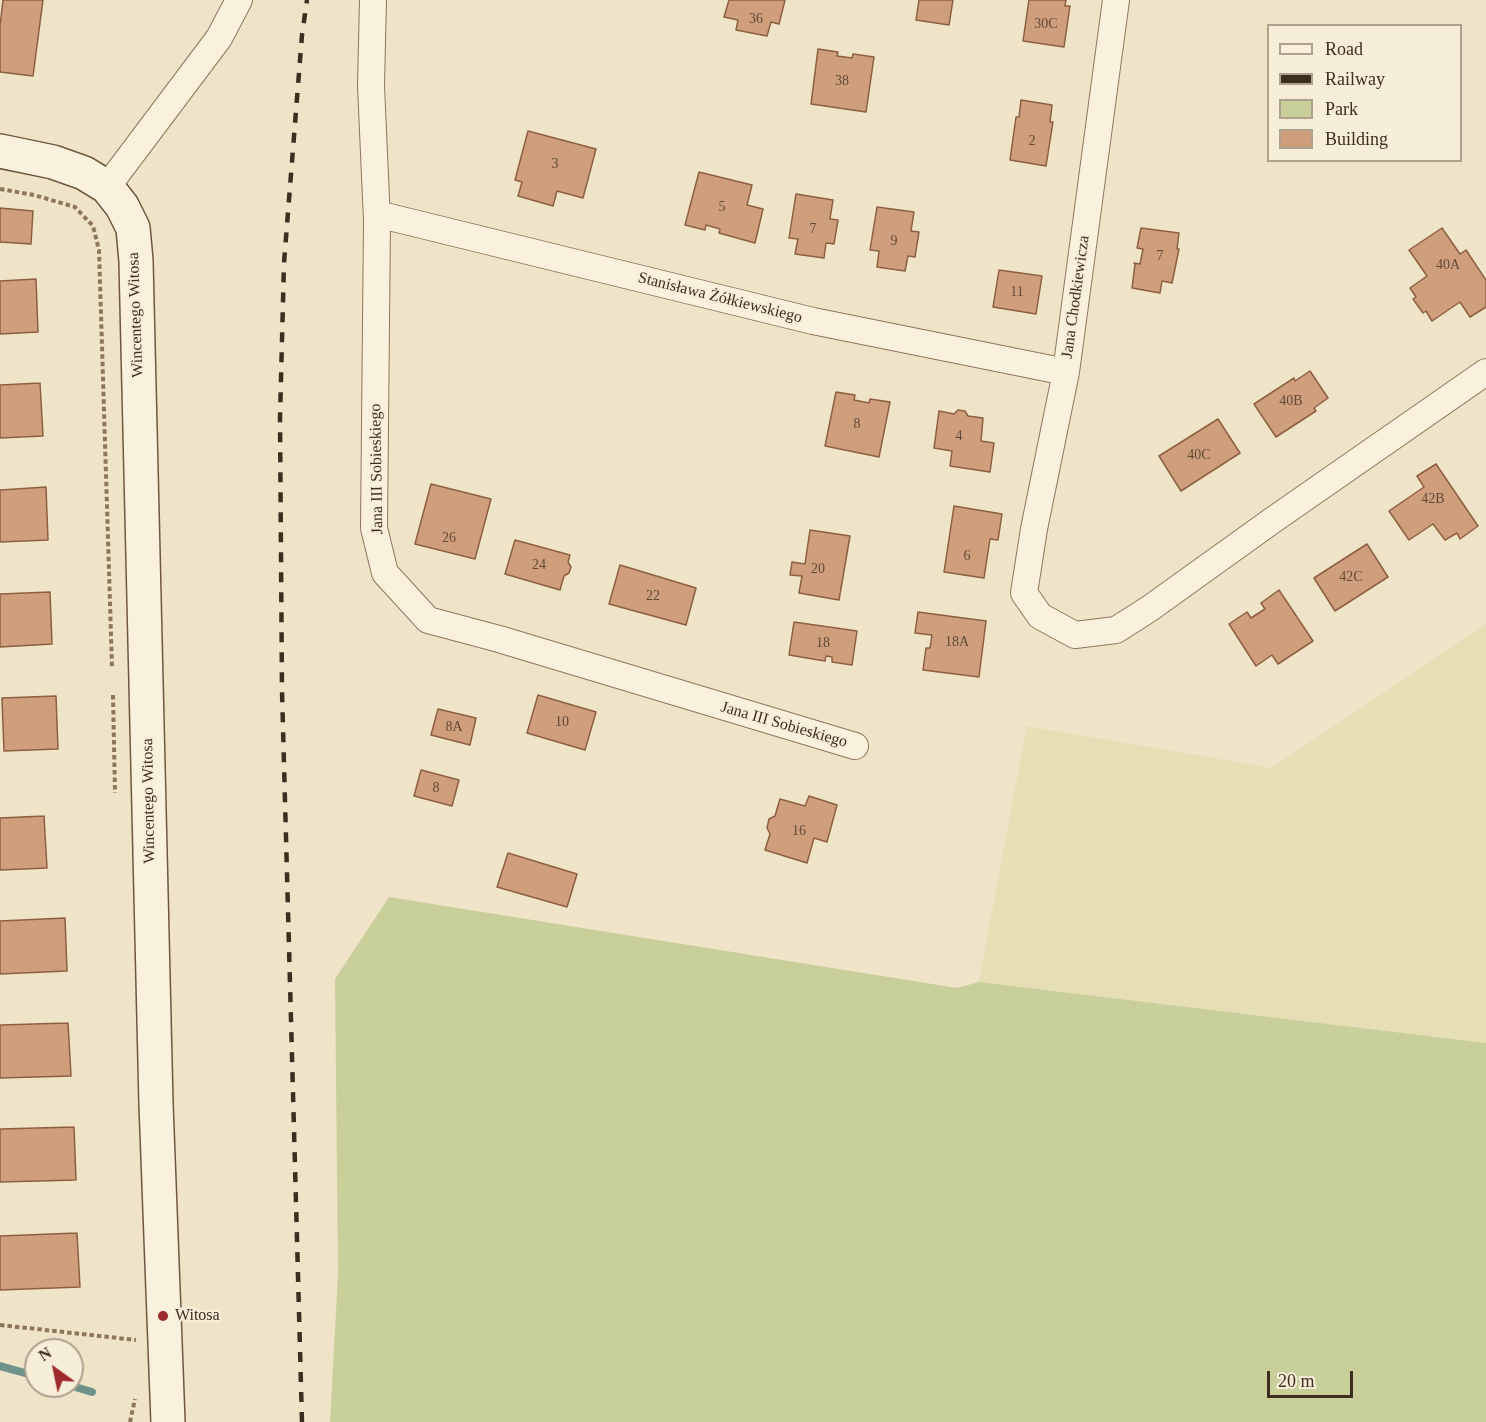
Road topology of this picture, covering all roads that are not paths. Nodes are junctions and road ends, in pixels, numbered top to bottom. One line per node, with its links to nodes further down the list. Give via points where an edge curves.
1 (238, 0): 5 (street, via 219,38)
2 (373, 0): 6 (street, Jana III Sobieskiego, via 371,86)
3 (1116, 0): 7 (street, Jana Chodkiewicza)
4 (0, 152): 5 (street, via 53,162 84,173)
5 (107, 187): 10 (street, Wincentego Witosa, via 132,228 136,261 156,1104)
6 (377, 213): 7 (street, Stanisława Żółkiewskiego, via 813,321); 9 (street, Jana III Sobieskiego, via 374,528 385,573 428,620)
7 (1066, 372): 8 (street, Jana Chodkiewicza, via 1024,593 1040,616 1076,634 1116,630 1149,609)
8 (1486, 372)
9 (855, 746)
10 (168, 1422)

